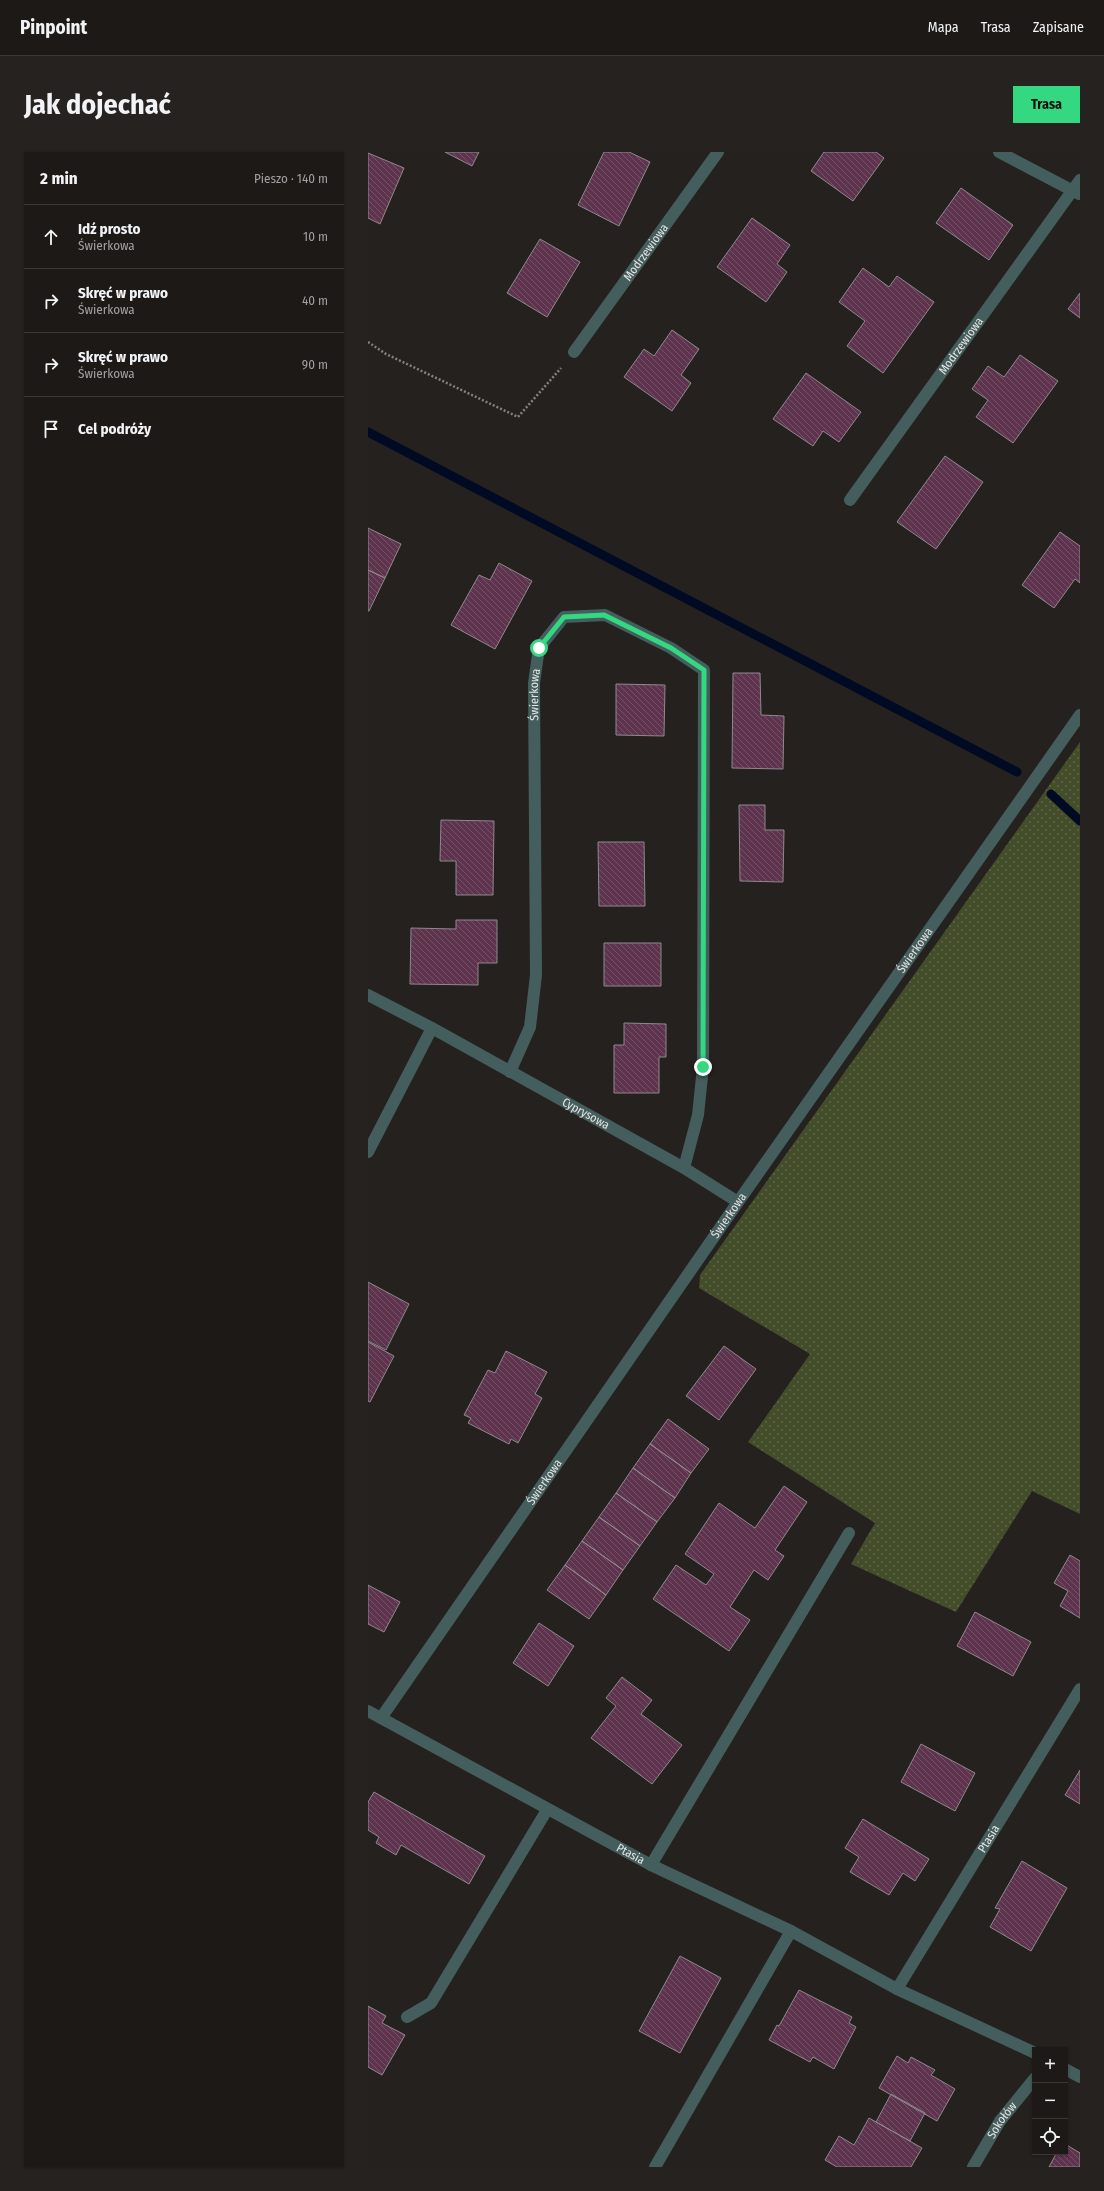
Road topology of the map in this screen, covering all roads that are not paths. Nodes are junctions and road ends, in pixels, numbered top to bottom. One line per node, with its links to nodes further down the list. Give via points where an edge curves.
1 (718, 152): 5 (street, Modrzewiowa)
2 (999, 152): 4 (street)
3 (1080, 180): 4 (street, Modrzewiowa)
4 (1076, 193): 6 (street, Modrzewiowa)
5 (574, 352)
6 (850, 500)
7 (1080, 715): 13 (street, Świerkowa)
8 (368, 996): 9 (street, Cyprysowa)
9 (432, 1028): 10 (street, Cyprysowa); 11 (street)
10 (510, 1072): 12 (street, Cyprysowa); 12 (street, Świerkowa, via 530,1026 536,975 534,683 539,648 564,617 604,615 671,648 704,670 703,1067 698,1115)
11 (368, 1152)
12 (684, 1168): 13 (street, Cyprysowa)
13 (738, 1202): 17 (street, Świerkowa)
14 (849, 1533): 19 (street)
15 (1080, 1689): 21 (street, Ptasia)
16 (368, 1711): 17 (street, Ptasia)
17 (381, 1718): 18 (street, Ptasia)
18 (547, 1810): 19 (street, Ptasia); 22 (street, via 431,2003)
19 (651, 1865): 20 (street, Ptasia)
20 (791, 1931): 21 (street, Ptasia); 27 (street)
21 (897, 1989): 23 (street, Ptasia)
22 (407, 2017)
23 (1032, 2052)
24 (1068, 2070): 25 (street)
25 (1080, 2077)
26 (1032, 2082): 28 (street, Sokołów, via 1000,2122)
27 (655, 2167)
28 (973, 2167)

